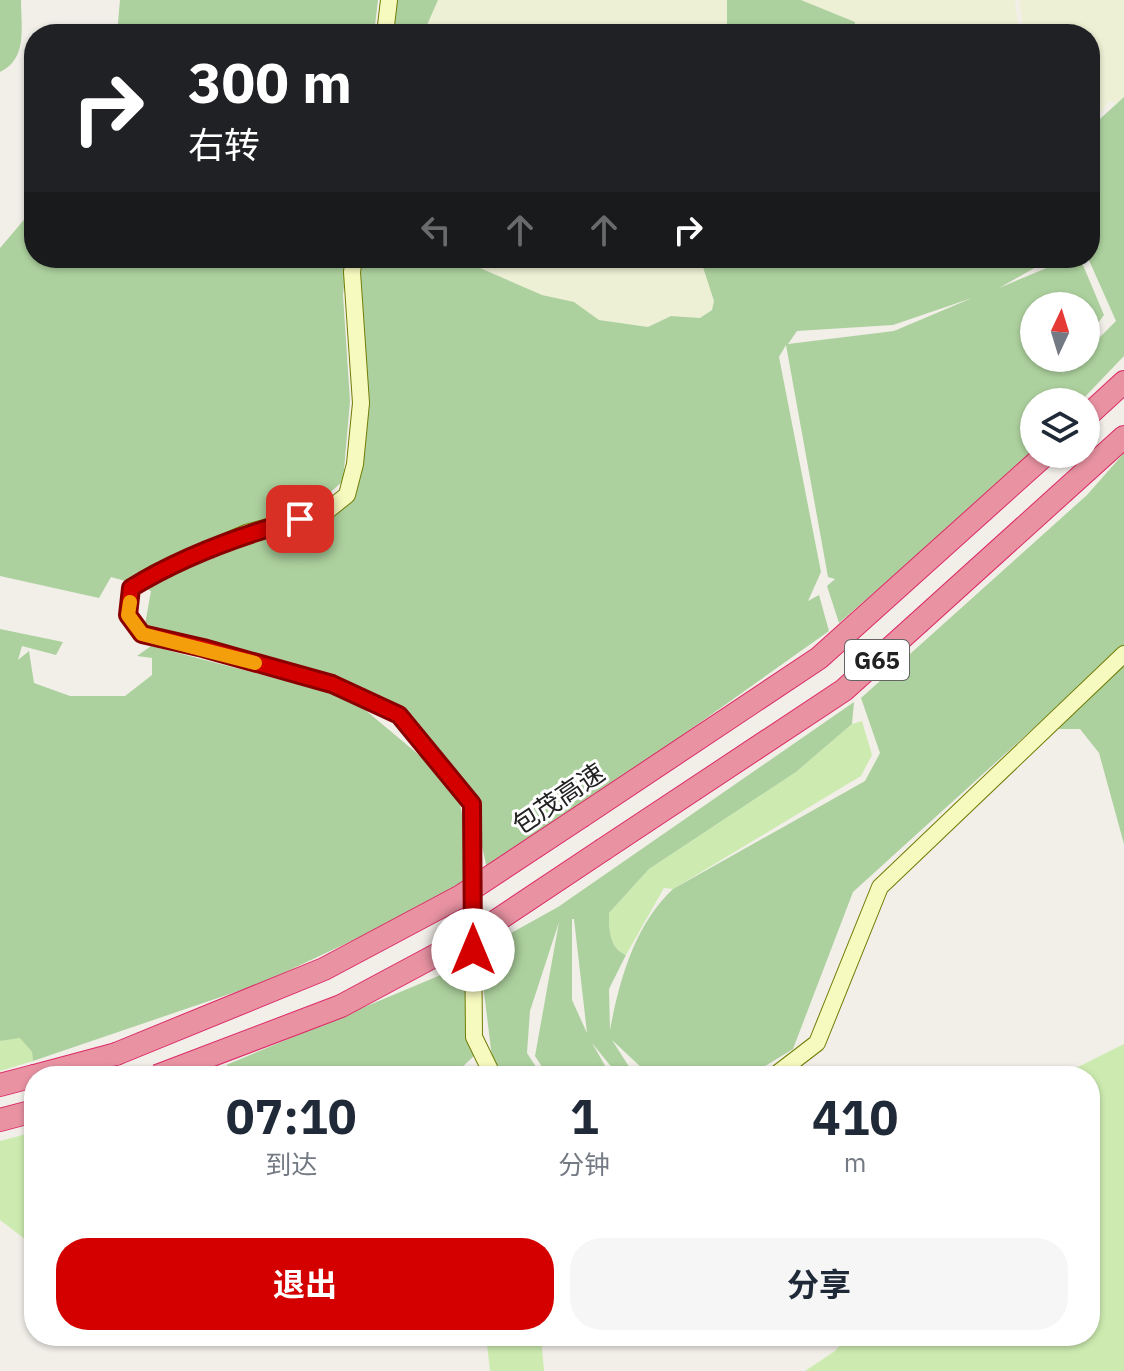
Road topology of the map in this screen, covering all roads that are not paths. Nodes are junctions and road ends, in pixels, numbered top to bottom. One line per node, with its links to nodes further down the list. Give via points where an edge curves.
1 (389, 0): 2 (street)
2 (386, 24)
3 (353, 268): 11 (street, via 361,403 347,495 327,511 246,533 155,573 131,588 128,615 142,634 332,684 399,715 472,804 474,1037)
4 (1124, 382): 5 (highway)
5 (1100, 404)
6 (1124, 437): 10 (highway, G65, bridge, via 844,690 481,931 341,1006)
7 (1030, 468): 9 (highway, 包茂高速 / G65, bridge, via 819,658 461,896 324,969 116,1054)
8 (1124, 654): 12 (street, via 880,887 817,1043)
9 (71, 1066)
10 (183, 1066)
11 (488, 1066)
12 (787, 1066)
13 (24, 1079): 14 (highway, 包茂高速 / G65)
14 (0, 1085)
15 (24, 1114): 16 (highway)
16 (0, 1120)

